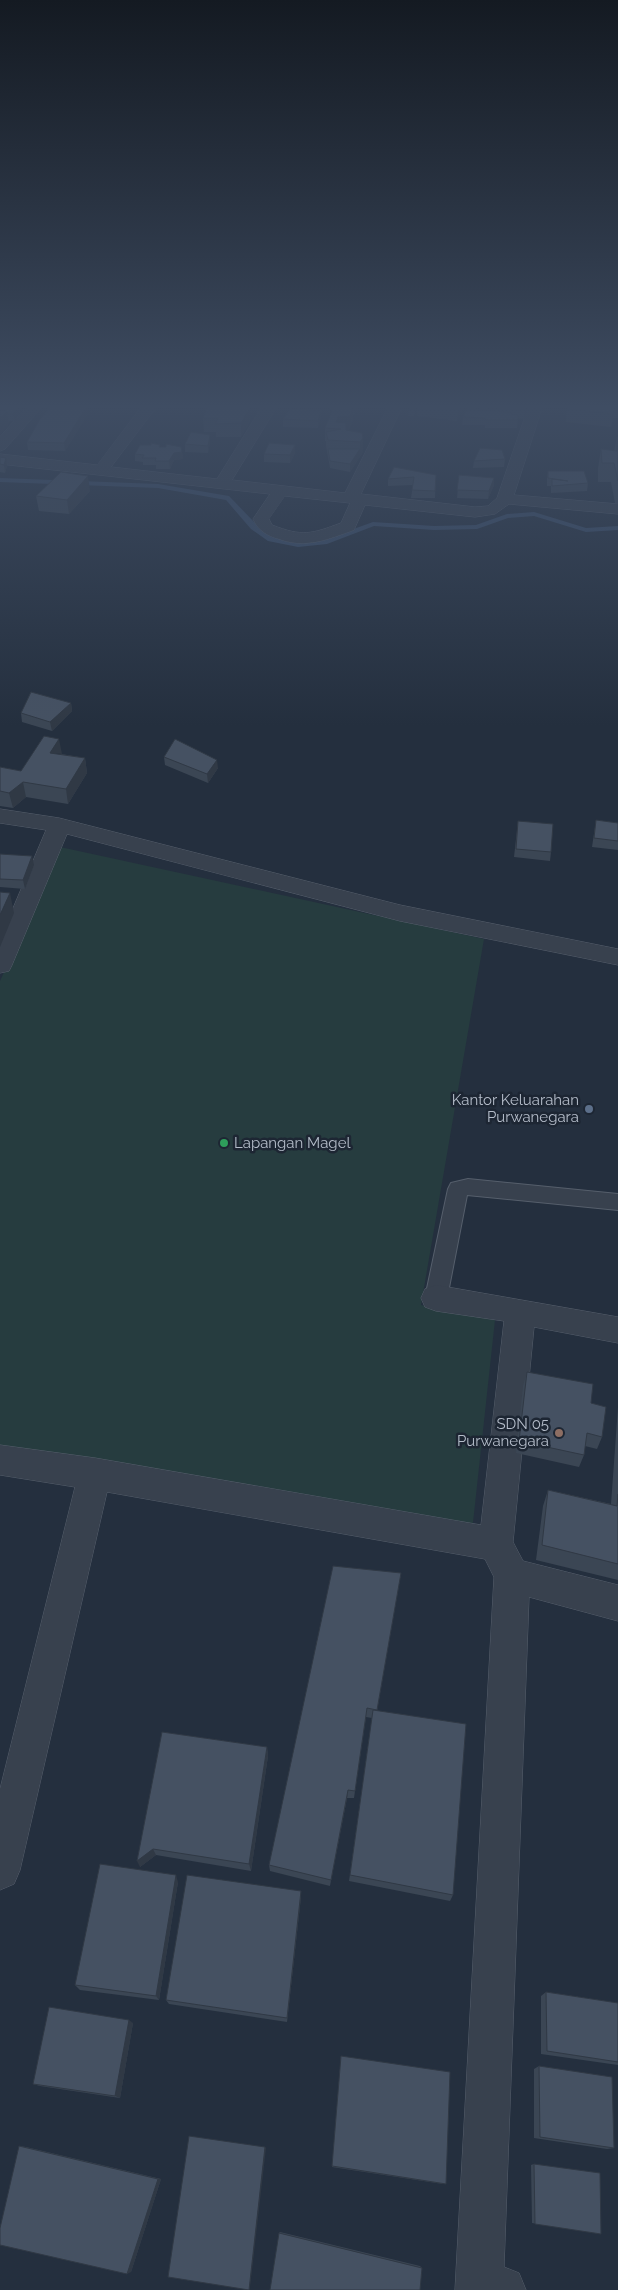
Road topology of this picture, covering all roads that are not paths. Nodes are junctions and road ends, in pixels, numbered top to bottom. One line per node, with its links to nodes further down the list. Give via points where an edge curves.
1 (266, 512): 2 (street, via 261,519 266,528 305,542 348,526)
2 (352, 512)
3 (468, 512): 4 (street)
4 (489, 512)
5 (0, 816): 6 (street)
6 (59, 825): 8 (street); 9 (street, via 400,913)
7 (0, 910): 8 (street)
8 (24, 912): 10 (street)
9 (618, 957)
10 (0, 965)
11 (618, 1202): 12 (lane, via 468,1187 458,1189)
12 (436, 1298): 13 (street)
13 (520, 1311): 14 (street); 17 (street)
14 (618, 1330)
15 (0, 1460): 16 (street)
16 (95, 1474): 17 (street); 19 (street)
17 (504, 1559): 18 (street); 20 (street)
18 (618, 1603)
19 (0, 1870)
20 (487, 2289)

